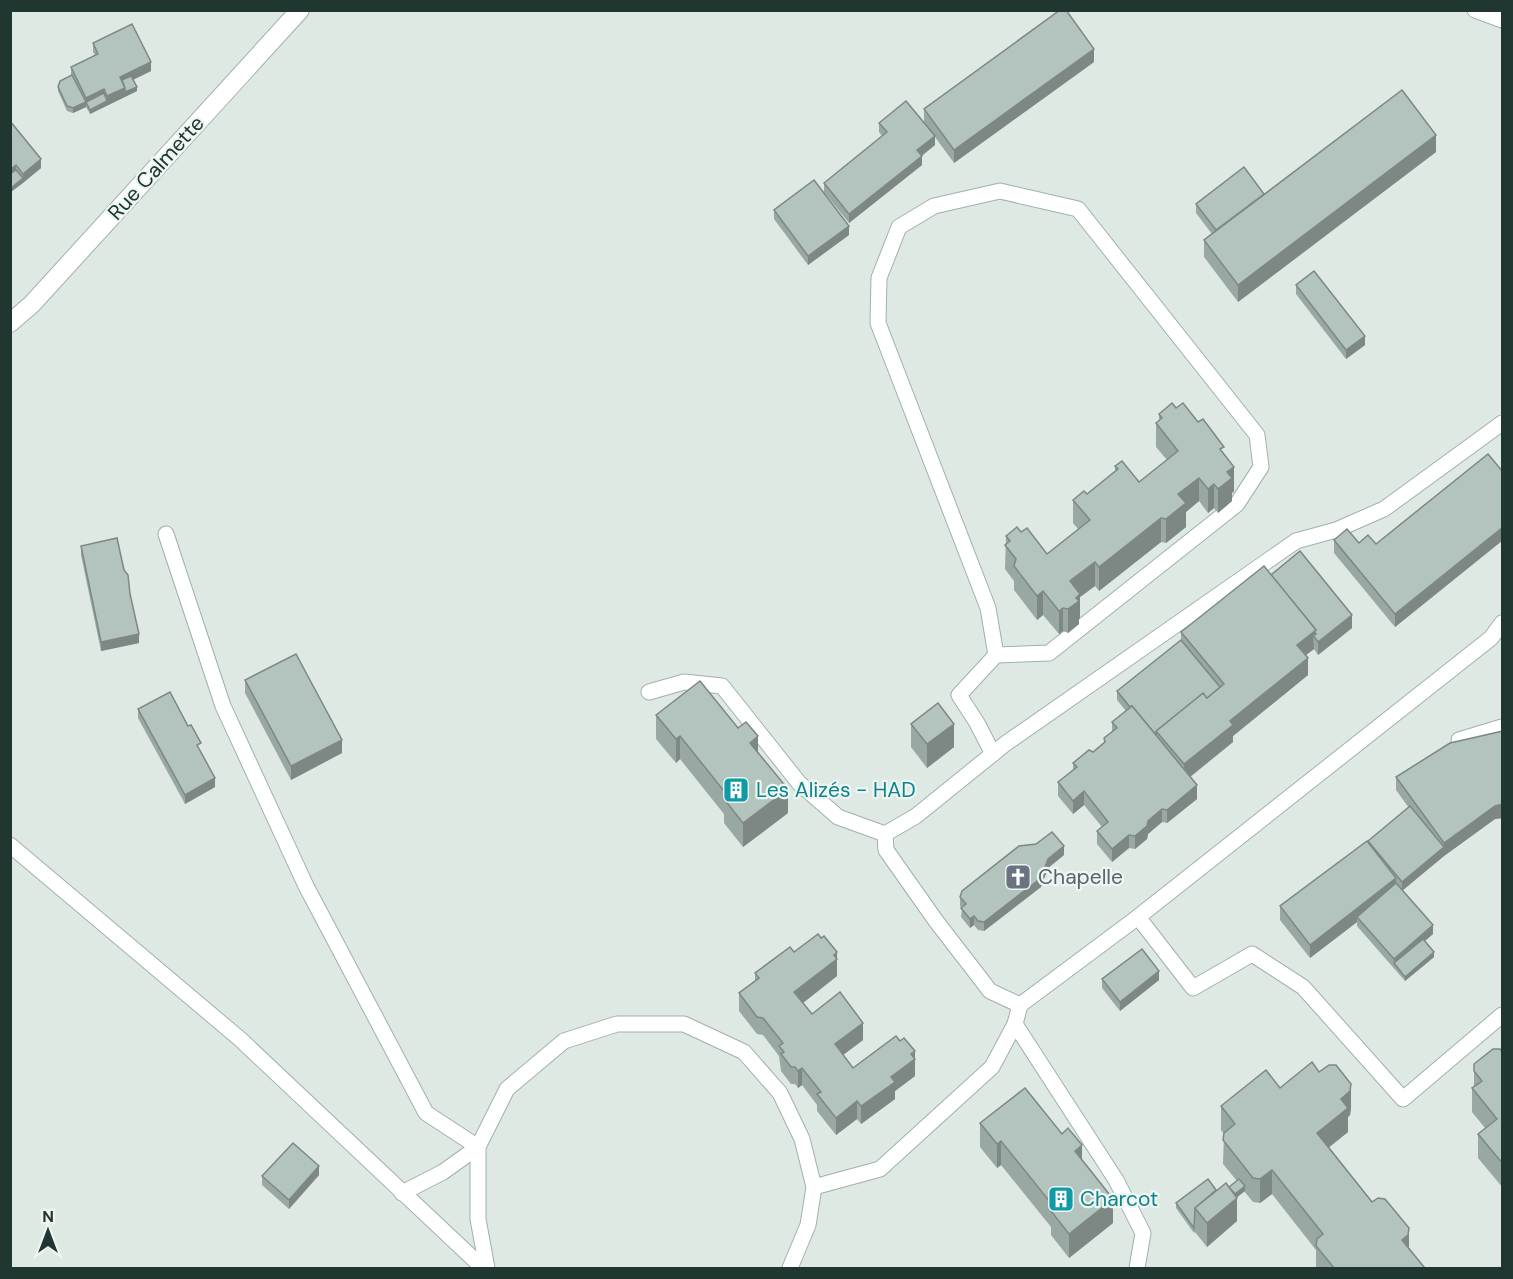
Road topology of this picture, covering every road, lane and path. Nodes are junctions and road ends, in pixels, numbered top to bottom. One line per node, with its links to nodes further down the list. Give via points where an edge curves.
1 (300, 10): 4 (street, Rue Calmette, via 32,304)
2 (1475, 10): 3 (lane)
3 (1503, 20)
4 (10, 323)
5 (1503, 423): 12 (lane, via 1384,509 1336,530 1296,541)
6 (166, 534): 19 (lane, via 223,706 306,886 426,1113)
7 (1503, 624): 15 (lane, via 1491,638)
8 (996, 654): 8 (lane, via 1049,652 1237,504 1261,467 1257,435 1078,209 1000,190 934,206 899,227 879,278 878,323 988,608); 12 (lane, via 959,695)
9 (649, 692): 13 (lane, via 684,682 722,686 799,783 838,817)
10 (1503, 727): 11 (lane)
11 (1459, 740)
12 (993, 754): 13 (lane, via 916,816)
13 (885, 834): 16 (lane, via 886,850 990,992)
14 (10, 845): 21 (lane, via 240,1039)
15 (1138, 917): 16 (lane); 17 (lane, via 1193,988 1252,954 1303,987 1403,1099)
16 (1020, 1005): 18 (lane)
17 (1503, 1015)
18 (1015, 1024): 20 (lane, via 992,1067 880,1169); 24 (lane, via 1116,1180 1143,1233)
19 (478, 1147): 20 (lane, via 507,1089 564,1041 617,1024 684,1024 744,1052 780,1093 802,1139); 21 (lane, via 443,1172); 22 (lane, via 478,1219)
20 (814, 1187): 23 (lane, via 808,1226)
21 (402, 1193): 22 (lane)
22 (485, 1269)
23 (790, 1269)
24 (1137, 1269)

